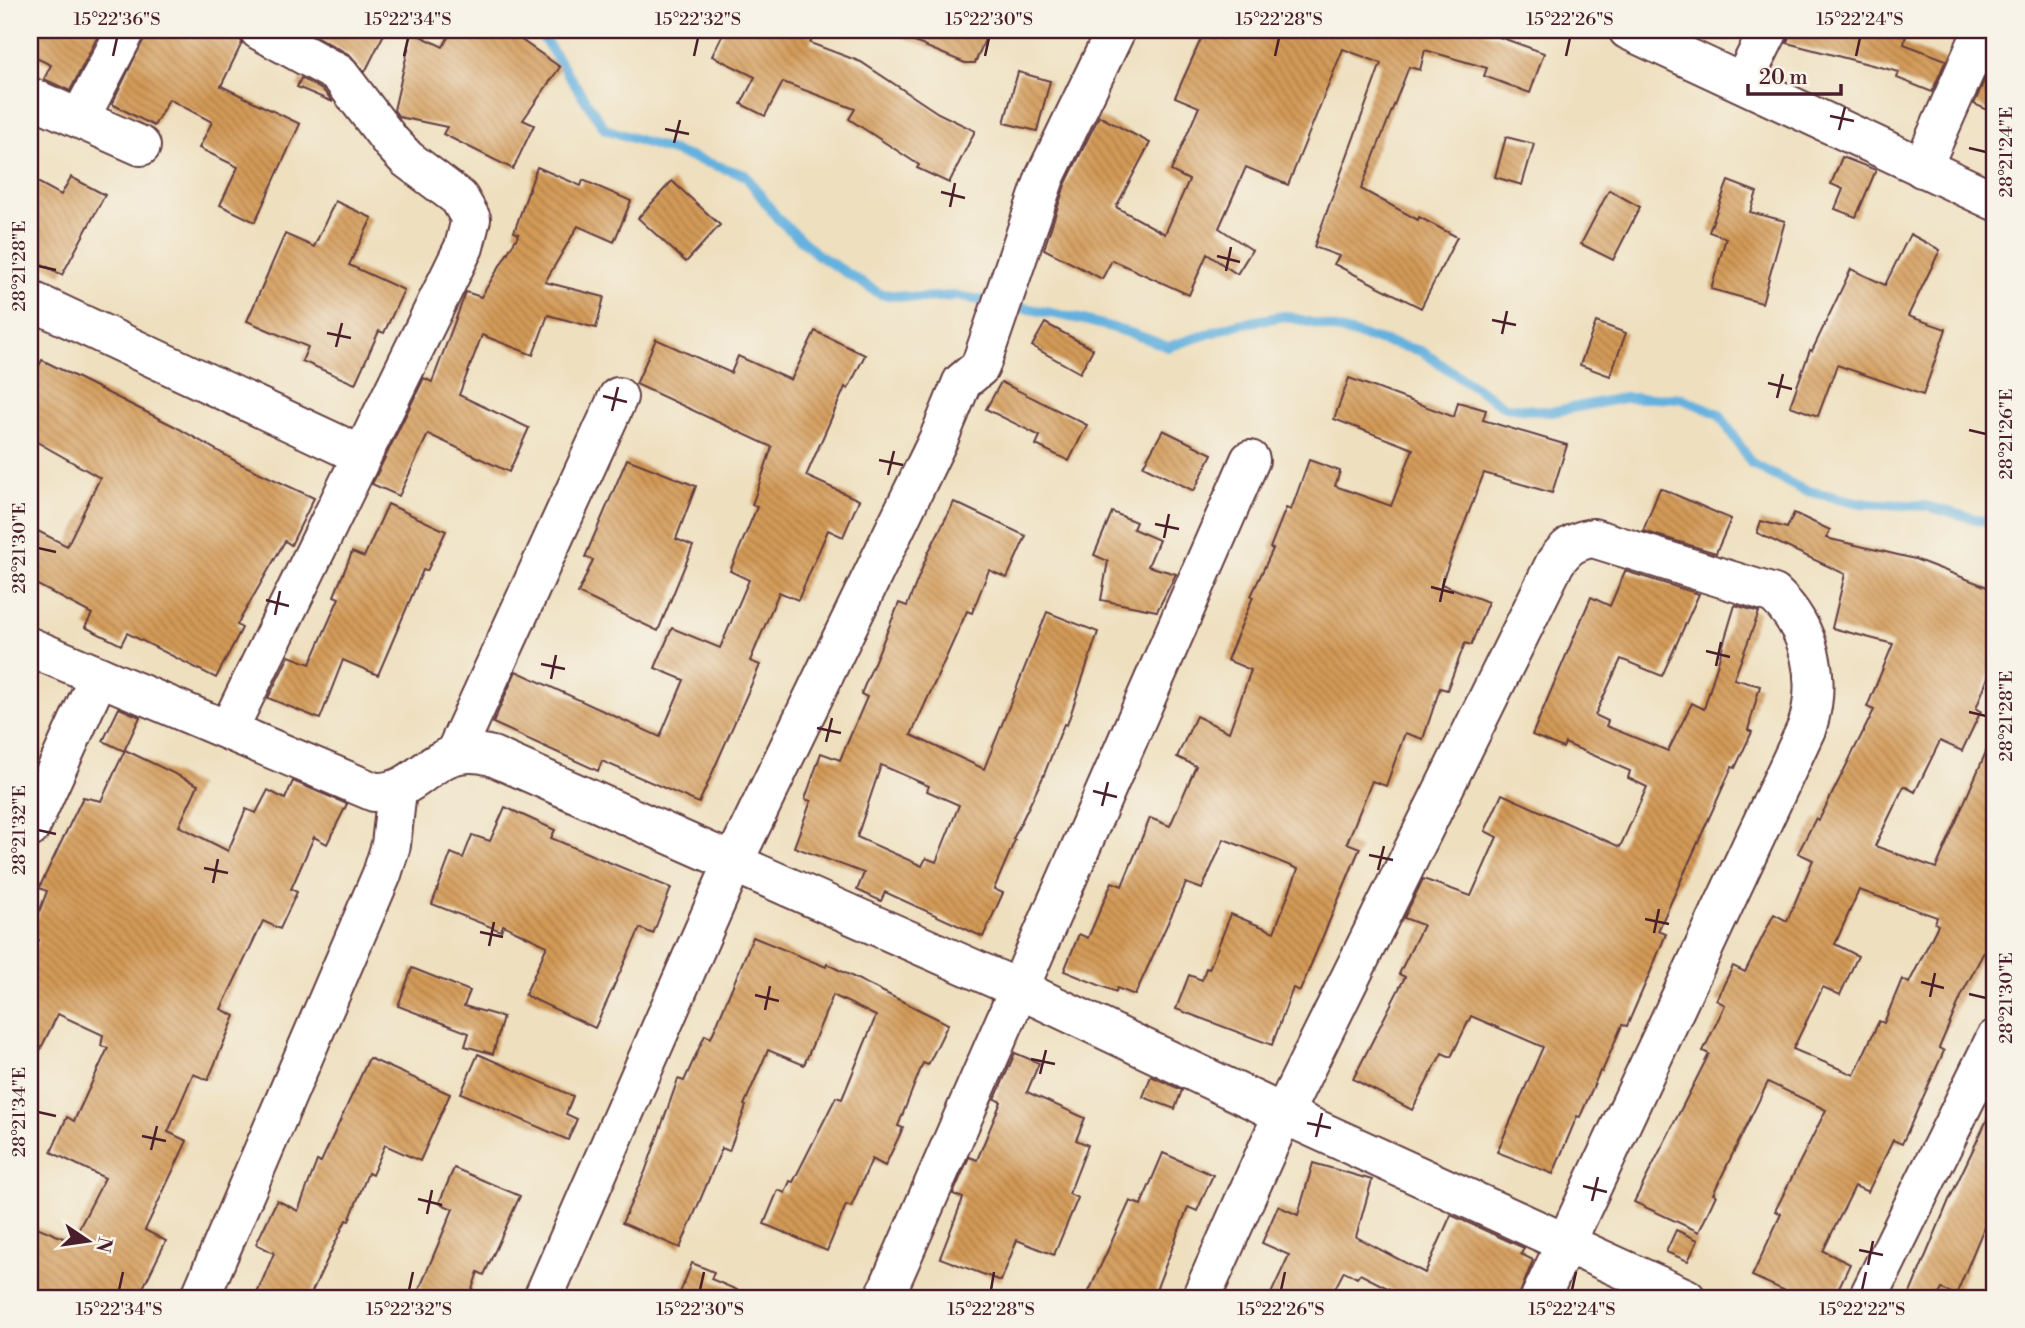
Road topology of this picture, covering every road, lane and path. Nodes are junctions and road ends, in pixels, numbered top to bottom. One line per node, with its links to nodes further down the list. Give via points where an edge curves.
1 (126, 30): 9 (street)
2 (260, 30): 15 (street, via 340,74 391,142 459,198 471,219 464,247)
3 (1116, 30): 23 (street, via 1045,177 980,367 962,382)
4 (1628, 30): 7 (street)
5 (1769, 30): 7 (street)
6 (1983, 30): 11 (street)
7 (1743, 82): 11 (street)
8 (30, 97): 9 (street)
9 (80, 118): 10 (street)
10 (141, 146)
11 (1922, 168): 12 (street)
12 (1995, 201)
13 (30, 300): 15 (street)
14 (618, 397): 20 (street)
15 (361, 455): 19 (street)
16 (1250, 460): 24 (street)
17 (30, 647): 18 (street)
18 (99, 676): 19 (street); 22 (street)
19 (228, 730): 21 (street, via 356,786 373,792)
20 (455, 753): 21 (street); 23 (street, via 474,751 492,756)
21 (397, 790): 28 (street, via 391,845 382,874)
22 (30, 828)
23 (734, 861): 24 (street); 29 (street)
24 (1019, 989): 26 (street); 30 (street)
25 (1995, 1039): 34 (street)
26 (1283, 1114): 27 (street); 27 (street, via 1566,548 1577,540 1593,538 1774,594 1788,607 1810,651 1815,674 1811,715); 31 (street)
27 (1566, 1243): 32 (street); 33 (street)
28 (200, 1298)
29 (543, 1298)
30 (884, 1298)
31 (1201, 1298)
32 (1540, 1298)
33 (1686, 1298)
34 (1867, 1298)

